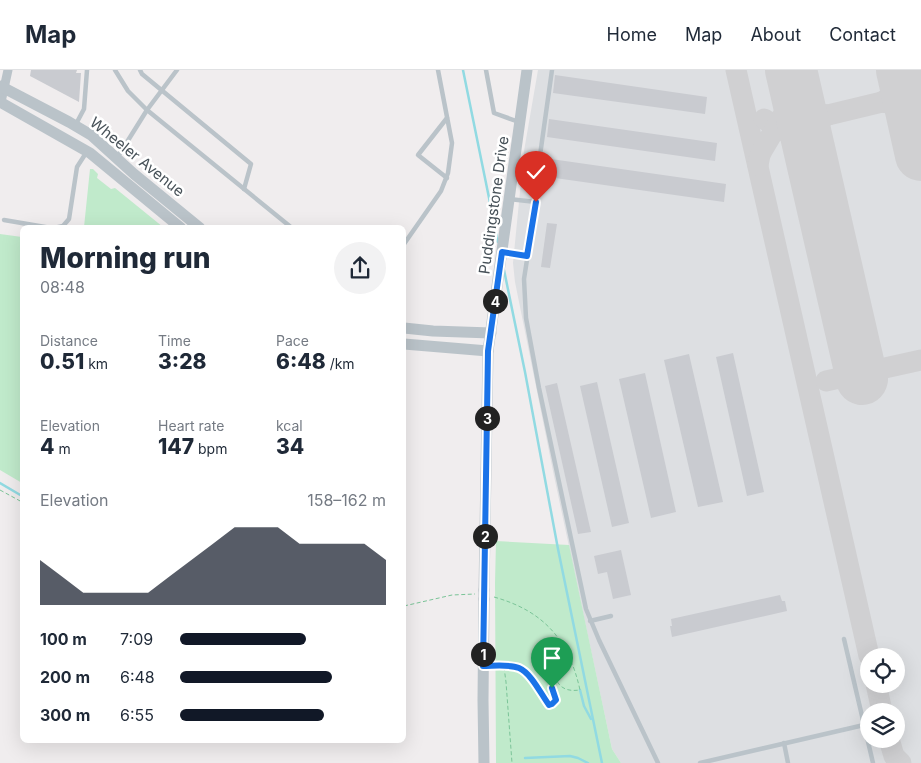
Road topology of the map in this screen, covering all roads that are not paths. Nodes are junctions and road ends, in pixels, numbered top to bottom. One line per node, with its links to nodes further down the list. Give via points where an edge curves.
1 (8, 70): 11 (street)
2 (86, 70): 17 (lane, via 84,109)
3 (116, 70): 14 (lane, via 128,91)
4 (177, 70): 12 (lane)
5 (433, 70): 10 (lane)
6 (486, 70): 16 (lane, via 494,112)
7 (527, 70): 16 (street, Puddingstone Drive)
8 (552, 70): 23 (lane)
9 (142, 71): 12 (lane)
10 (438, 72): 15 (lane)
11 (2, 87): 13 (street); 17 (street, Wheeler Avenue)
12 (162, 90): 14 (lane); 22 (lane, via 251,164)
13 (0, 102): 18 (street, Wheeler Avenue)
14 (147, 110): 19 (lane); 22 (lane)
15 (447, 118): 21 (lane, via 452,142); 21 (lane, via 418,155)
16 (520, 122): 24 (street, Puddingstone Drive)
17 (76, 126): 19 (street, Wheeler Avenue)
18 (87, 151): 20 (street, Wheeler Avenue); 27 (lane, via 78,167 70,219)
19 (117, 158): 20 (lane); 29 (street, Wheeler Avenue)
20 (108, 168): 28 (street, Wheeler Avenue)
21 (446, 178): 31 (lane, via 441,191)
22 (244, 189): 30 (lane)
23 (535, 190)
24 (509, 199): 32 (street, Puddingstone Drive); 33 (lane, via 536,202)
25 (4, 220): 26 (lane)
26 (35, 225)
27 (64, 225)
28 (177, 225)
29 (196, 225)
30 (288, 225)
31 (406, 241)
32 (502, 252): 33 (lane); 35 (street, Puddingstone Drive)
33 (527, 256): 39 (lane, via 524,279 526,318)
34 (406, 328): 35 (street)
35 (491, 333): 37 (street, Puddingstone Drive)
36 (406, 344): 37 (street)
37 (488, 351): 46 (street, Puddingstone Drive)
38 (611, 616): 39 (lane)
39 (590, 621): 47 (lane)
40 (844, 639): 41 (lane)
41 (860, 708)
42 (860, 726): 43 (lane)
43 (784, 743): 45 (lane); 50 (lane)
44 (869, 748): 51 (lane)
45 (730, 756): 48 (lane); 49 (lane)
46 (484, 763)
47 (658, 763)
48 (700, 763)
49 (731, 763)
50 (788, 763)
51 (873, 763)

